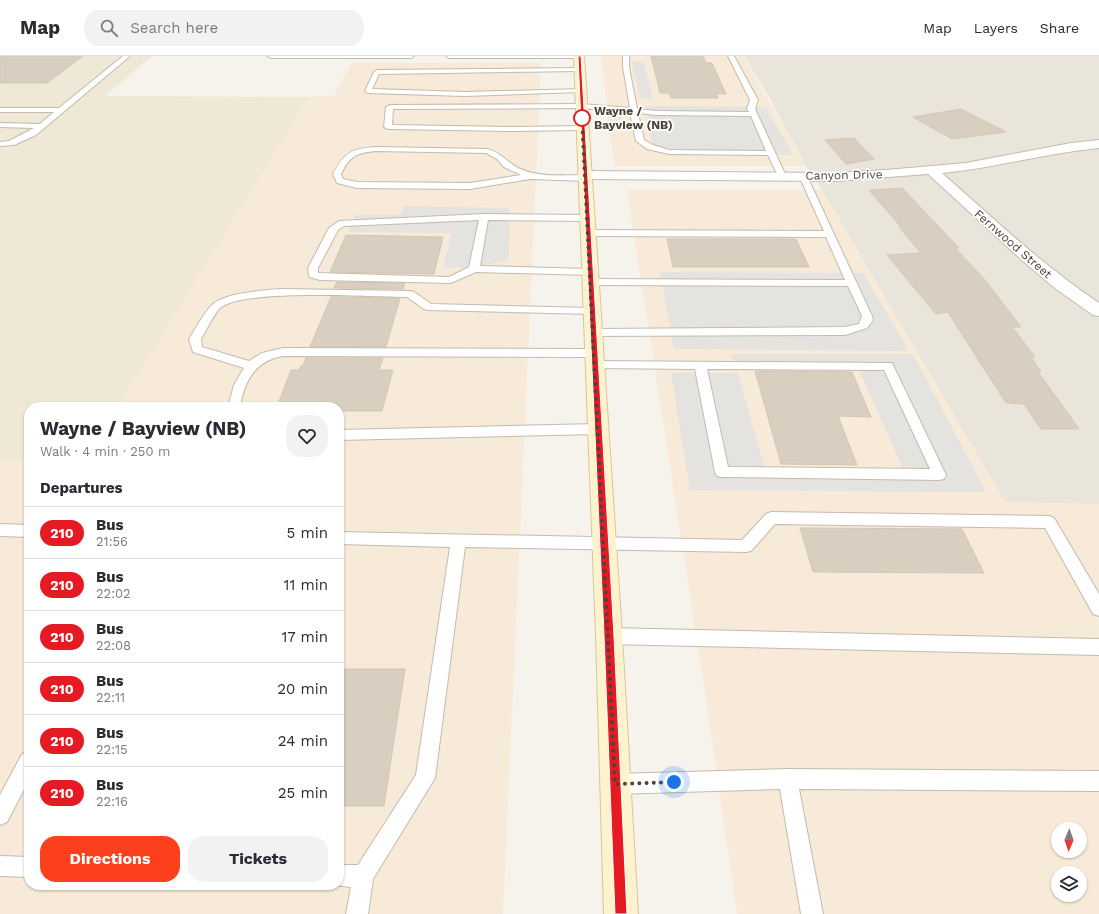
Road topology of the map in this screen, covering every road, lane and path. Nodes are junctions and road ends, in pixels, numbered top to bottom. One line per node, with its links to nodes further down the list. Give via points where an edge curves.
1 (127, 56): 11 (lane)
2 (271, 56): 3 (lane)
3 (331, 56): 4 (lane)
4 (360, 56): 5 (lane)
5 (411, 56)
6 (448, 56): 9 (lane)
7 (625, 56): 12 (lane)
8 (731, 56): 13 (lane, via 754,100 750,109)
9 (580, 76): 9 (lane, via 377,72 368,91 465,94 529,91); 12 (lane); 16 (main road); 16 (lane, via 390,107 388,127)
10 (0, 110): 11 (lane)
11 (62, 110): 15 (lane)
12 (634, 110): 13 (lane, via 656,113); 19 (lane, via 640,141 650,147 669,152)
13 (753, 114): 19 (lane)
14 (0, 125): 15 (lane)
15 (42, 126): 17 (lane, via 10,143)
16 (583, 128): 22 (main road)
17 (0, 144)
18 (1099, 144): 20 (street, Canyon Drive)
19 (771, 154): 23 (lane)
20 (932, 170): 24 (street, Canyon Drive); 32 (street, Fernwood Street, via 1029,259)
21 (530, 176): 21 (lane, via 516,170 488,150 359,150 343,160 337,174 340,181 357,185 470,186); 22 (lane)
22 (586, 176): 23 (street, Canyon Drive); 26 (main road)
23 (782, 176): 24 (street, Canyon Drive)
24 (803, 176): 27 (lane)
25 (484, 217): 26 (lane); 28 (lane); 28 (lane, via 342,223 334,228 313,268 313,275 451,280)
26 (588, 226): 27 (lane); 29 (main road)
27 (829, 234): 30 (lane)
28 (474, 270): 29 (lane)
29 (590, 277): 30 (lane); 31 (main road)
30 (852, 283): 33 (lane, via 867,320 863,326 846,331)
31 (592, 310): 33 (main road); 35 (lane, via 428,307 410,294 256,294 231,299 216,306 195,339 197,349)
32 (1099, 312)
33 (594, 350): 34 (lane); 35 (lane, via 283,352 265,356); 37 (main road)
34 (700, 365): 34 (lane, via 722,472 939,475 888,366)
35 (251, 366): 36 (lane)
36 (234, 402)
37 (598, 429): 38 (lane); 43 (main road)
38 (344, 435)
39 (0, 530): 40 (lane)
40 (24, 531)
41 (344, 538): 42 (lane)
42 (458, 540): 43 (lane); 55 (lane, via 425,778)
43 (604, 543): 44 (lane, via 746,546 771,518 1049,522); 45 (main road)
44 (1099, 609)
45 (609, 636): 46 (lane); 50 (main road)
46 (1099, 647)
47 (24, 770): 51 (lane)
48 (788, 779): 49 (lane); 50 (lane); 58 (lane)
49 (1099, 781)
50 (615, 784): 57 (main road)
51 (0, 815)
52 (0, 866): 53 (lane)
53 (24, 867)
54 (344, 876): 55 (lane)
55 (363, 876): 56 (lane)
56 (357, 914)
57 (621, 914)
58 (812, 914)

